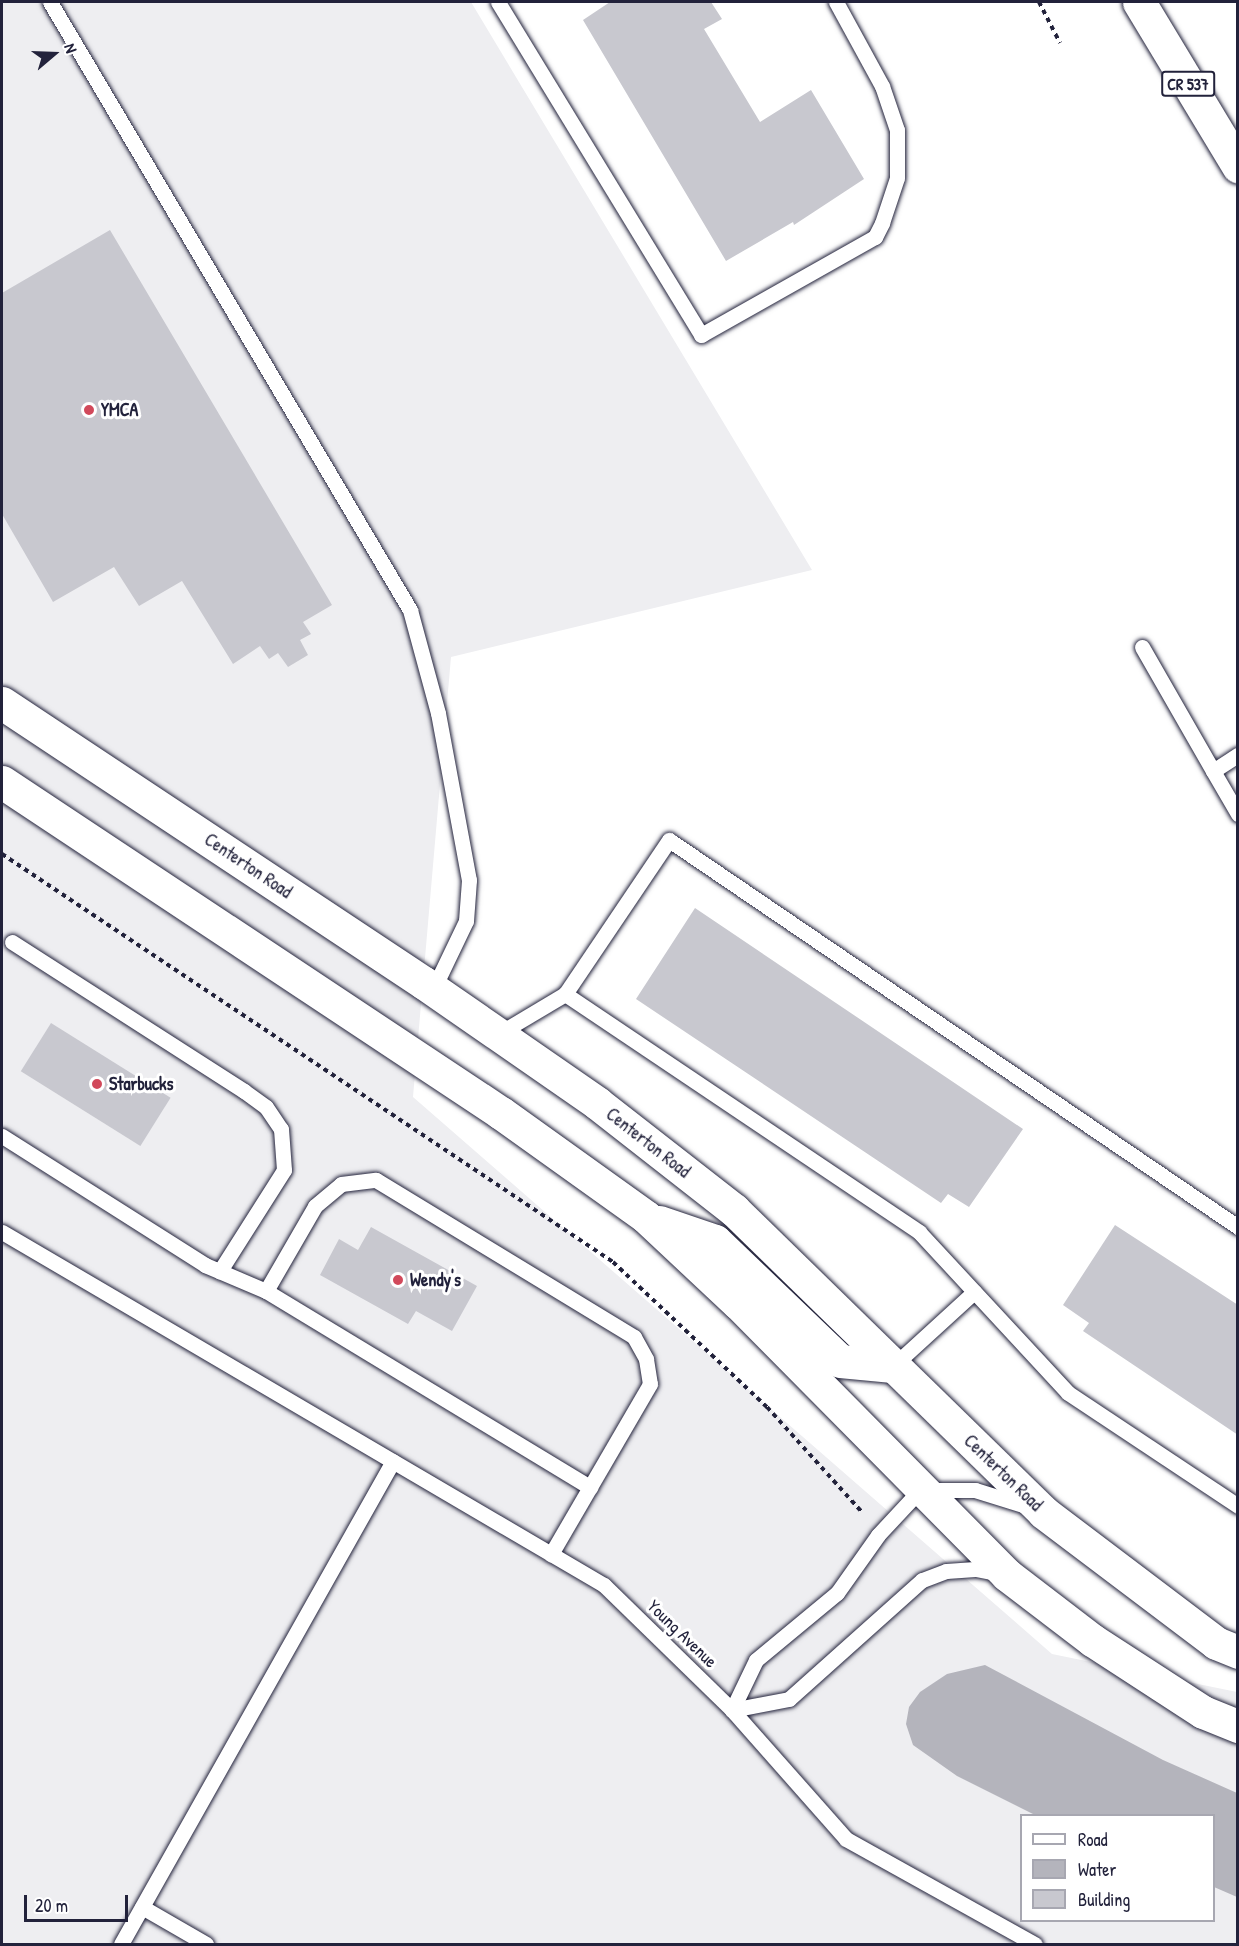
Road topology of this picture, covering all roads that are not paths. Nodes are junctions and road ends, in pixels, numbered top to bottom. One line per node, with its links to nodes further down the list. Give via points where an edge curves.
1 (50, 2): 13 (lane, via 410,610 438,713 469,880 466,921)
2 (498, 2): 3 (lane, via 701,334 875,237 882,223 897,178 897,130 882,86)
3 (836, 2)
4 (1139, 2): 5 (main road, CR 537)
5 (1238, 166)
6 (1142, 647): 9 (lane)
7 (2, 703): 13 (main road, Centerton Road)
8 (1238, 755): 9 (lane)
9 (1213, 771): 11 (lane)
10 (2, 782): 17 (main road, via 501,1113)
11 (1238, 814)
12 (12, 942): 20 (lane, via 251,1096 266,1107 282,1129 284,1170)
13 (434, 990): 15 (main road, Centerton Road)
14 (565, 994): 15 (lane); 18 (lane, via 669,840); 22 (lane, via 919,1232)
15 (498, 1034): 23 (main road, Centerton Road, via 597,1103 734,1210)
16 (2, 1136): 20 (lane)
17 (646, 1218): 23 (main road, via 715,1241 840,1361); 26 (main road, via 738,1302)
18 (1238, 1227)
19 (2, 1232): 24 (lane, Young Avenue)
20 (220, 1271): 21 (lane)
21 (266, 1291): 25 (lane); 25 (lane, via 315,1206 341,1184 376,1180 474,1237 634,1337 646,1359 650,1384)
22 (974, 1292): 23 (lane); 27 (lane, via 1068,1393)
23 (893, 1366): 28 (main road, Centerton Road)
24 (393, 1461): 29 (lane, Young Avenue); 34 (lane)
25 (590, 1487): 29 (lane)
26 (920, 1490): 28 (lane, via 975,1490); 30 (main road); 32 (lane, via 878,1535 837,1593 756,1660)
27 (1238, 1506)
28 (1043, 1512): 31 (main road, Centerton Road, via 1216,1643)
29 (551, 1554): 32 (lane, Young Avenue, via 604,1585)
30 (1007, 1575): 32 (lane, via 975,1569 946,1571 922,1580 789,1699); 33 (main road, via 1092,1640 1203,1712)
31 (1238, 1652)
32 (732, 1710): 37 (lane, Young Avenue, via 846,1839)
33 (1238, 1726)
34 (142, 1907): 35 (lane); 36 (lane)
35 (121, 1944)
36 (206, 1944)
37 (1035, 1944)

